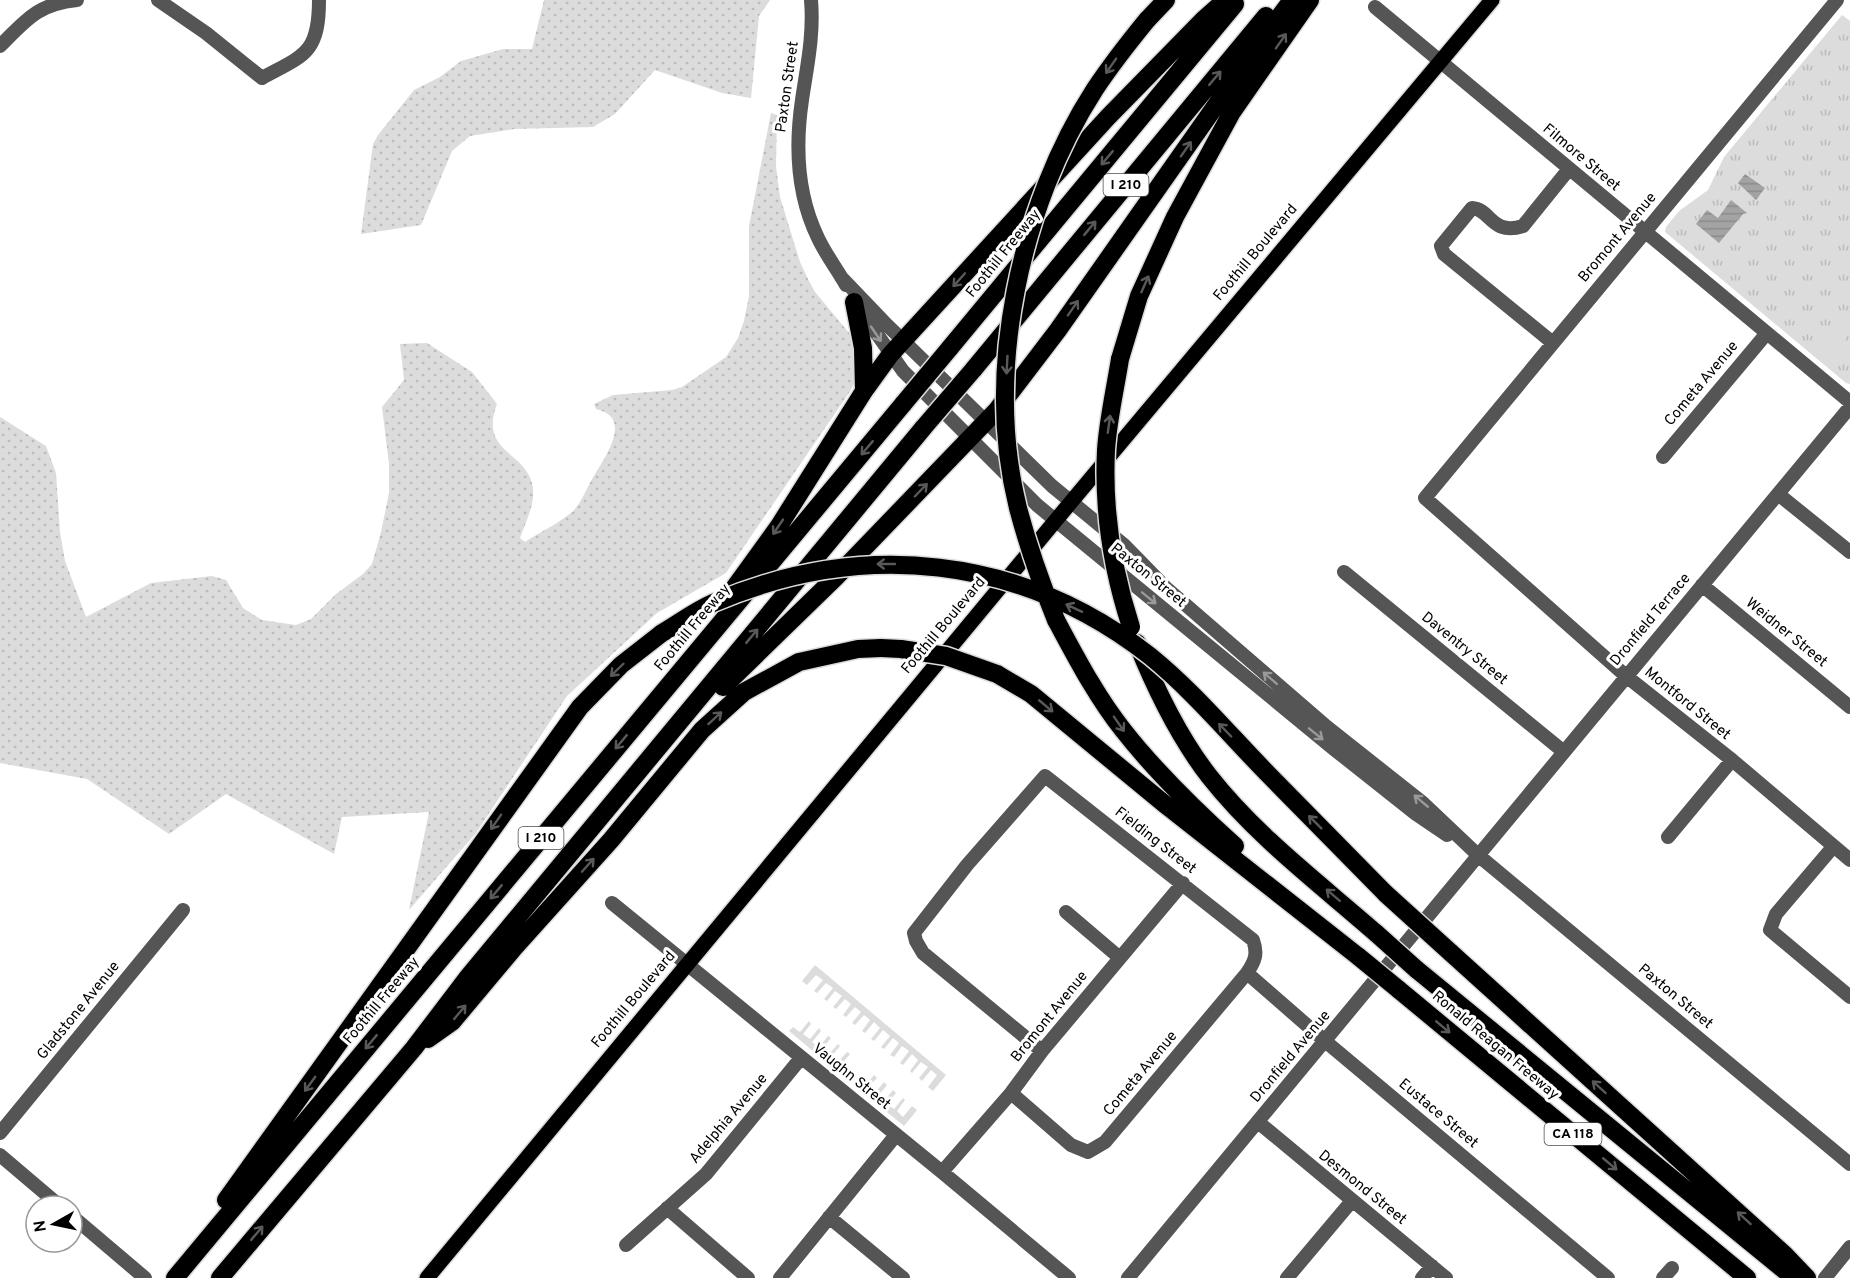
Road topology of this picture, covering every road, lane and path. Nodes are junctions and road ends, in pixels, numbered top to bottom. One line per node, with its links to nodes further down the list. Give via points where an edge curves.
1 (77, 0): 14 (street, via 50,4 37,11)
2 (158, 0): 3 (street, via 262,78 310,50)
3 (319, 0)
4 (811, 0): 18 (street, Paxton Street, via 812,42 799,123 800,179 813,227)
5 (1166, 0): 52 (highway, one-way to 52, bridge, via 1095,90 1075,124 1029,238 1008,336 1007,423 1018,506 1056,620 1083,672 1115,719 1161,776)
6 (1228, 0): 21 (highway, one-way to 21, via 1203,20 1108,117)
7 (1238, 0): 39 (highway, Foothill Freeway / I 210, one-way to 39, bridge)
8 (1279, 0): 40 (highway, I 210, one-way to 8, bridge)
9 (1292, 0): 27 (highway, one-way to 9, via 1058,330)
10 (1310, 0): 77 (highway, one-way to 10, bridge, via 1416,969 1268,838 1209,776 1176,727 1131,627 1119,591 1107,521 1106,452 1120,359 1139,296 1174,217 1232,112)
11 (1492, 0): 15 (main road, Foothill Boulevard)
12 (1837, 0): 17 (street, Bromont Avenue)
13 (1375, 7): 15 (street, Filmore Street)
14 (0, 46)
15 (1440, 62): 16 (street, Filmore Street); 32 (main road, Foothill Boulevard)
16 (1569, 169): 17 (street, Filmore Street); 22 (street, via 1523,226 1500,227 1472,208 1441,246 1444,254)
17 (1645, 232): 20 (street, Filmore Street); 22 (street, Bromont Avenue)
18 (841, 277): 19 (street, Paxton Street); 21 (street, Paxton Street)
19 (854, 302): 23 (street, Paxton Street, one-way to 23); 24 (highway, via 863,348)
20 (1767, 333): 25 (street, Filmore Street); 29 (street, Cometa Avenue)
21 (904, 341): 23 (highway); 27 (street, Paxton Street)
22 (1553, 343): 31 (street, Bromont Avenue)
23 (890, 355): 24 (highway); 28 (street, Paxton Street)
24 (864, 391): 39 (highway, one-way to 39, via 779,526 659,683)
25 (1850, 402)
26 (1850, 407): 30 (street, Dronfield Terrace)
27 (987, 422): 28 (highway); 32 (street, Paxton Street)
28 (970, 439): 33 (street, Paxton Street); 40 (highway, one-way to 28, via 836,577)
29 (1663, 457)
30 (1778, 494): 34 (street); 36 (street, Dronfield Terrace)
31 (1425, 498): 37 (street, Montford Street)
32 (1071, 502): 33 (main road, Foothill Boulevard); 45 (street, Paxton Street, one-way to 32, via 1423,803 1327,727)
33 (1055, 520): 45 (street, Paxton Street, one-way to 45, via 1343,757); 54 (main road, Foothill Boulevard)
34 (1850, 552)
35 (1344, 572): 41 (street, Daventry Street)
36 (1702, 585): 37 (street, Dronfield Terrace); 38 (street, Weidner Street)
37 (1626, 676): 41 (street, Dronfield Terrace); 42 (street, Montford Street)
38 (1850, 707)
39 (637, 723): 76 (highway, Foothill Freeway / I 210, one-way to 76)
40 (661, 746): 58 (highway, I 210, via 468,977)
41 (1564, 752): 45 (street, Dronfield Terrace)
42 (1732, 760): 43 (street); 44 (street, Montford Street)
43 (1668, 837)
44 (1833, 847): 46 (street, Montford Street); 56 (street, via 1776,914 1770,930)
45 (1479, 856): 57 (street, Dronfield Avenue); 66 (street, Paxton Street)
46 (1850, 860)
47 (1183, 883): 51 (street, Fielding Street); 53 (street, Bromont Avenue); 59 (street, Fielding Street, via 1045,776 967,865 918,927 914,933 916,941 923,953)
48 (612, 903): 54 (street, Vaughn Street)
49 (183, 910): 63 (street, Gladstone Avenue)
50 (1066, 912): 53 (street)
51 (1245, 933): 55 (street, Cometa Avenue, via 1256,948 1256,959)
52 (1359, 957): 58 (highway, one-way to 52, bridge, via 452,1022 702,730 744,692 799,662 858,649 901,649 946,656 997,674 1031,694); 90 (highway, Ronald Reagan Freeway / CA 118, one-way to 90, bridge)
53 (1120, 958): 59 (street, Bromont Avenue)
54 (687, 964): 60 (street, Vaughn Street); 80 (main road, Foothill Boulevard)
55 (1247, 973): 57 (street, Eustace Street); 61 (street, Cometa Avenue, via 1105,1142 1088,1152 1071,1145)
56 (1850, 997)
57 (1325, 1041): 62 (street, Dronfield Avenue); 89 (street, Eustace Street)
58 (414, 1048): 79 (highway, I 210, one-way to 58)
59 (1042, 1051): 61 (street, Bromont Avenue)
60 (801, 1058): 64 (street, Vaughn Street); 70 (street, Adelphia Avenue, via 706,1174)
61 (1011, 1093): 67 (street, Bromont Avenue)
62 (1258, 1122): 69 (street, Desmond Street); 85 (street, Dronfield Avenue)
63 (0, 1133)
64 (896, 1135): 67 (street, Vaughn Street); 71 (street)
65 (0, 1155): 68 (street)
66 (1850, 1164)
67 (942, 1172): 84 (street, Vaughn Street)
68 (46, 1194)
69 (1352, 1202): 75 (street, Desmond Street); 86 (street)
70 (667, 1208): 73 (street, Adelphia Avenue); 81 (street)
71 (829, 1217): 82 (street); 83 (street)
72 (84, 1226): 78 (street)
73 (626, 1245)
74 (1850, 1247): 91 (street)
75 (1432, 1266): 87 (street); 88 (street, Desmond Street)
76 (176, 1276): 77 (highway, one-way to 76, bridge, via 1386,894 1151,657 1087,614 1022,587 978,574 924,565 880,564 820,570 769,582 711,604 662,633 621,665 580,707 237,1184)
77 (1801, 1276)
78 (145, 1278)
79 (220, 1278)
80 (427, 1278)
81 (748, 1278)
82 (780, 1278)
83 (903, 1278)
84 (1069, 1278)
85 (1128, 1278)
86 (1287, 1278)
87 (1422, 1278)
88 (1446, 1278)
89 (1608, 1278)
90 (1747, 1278)
91 (1825, 1278)

